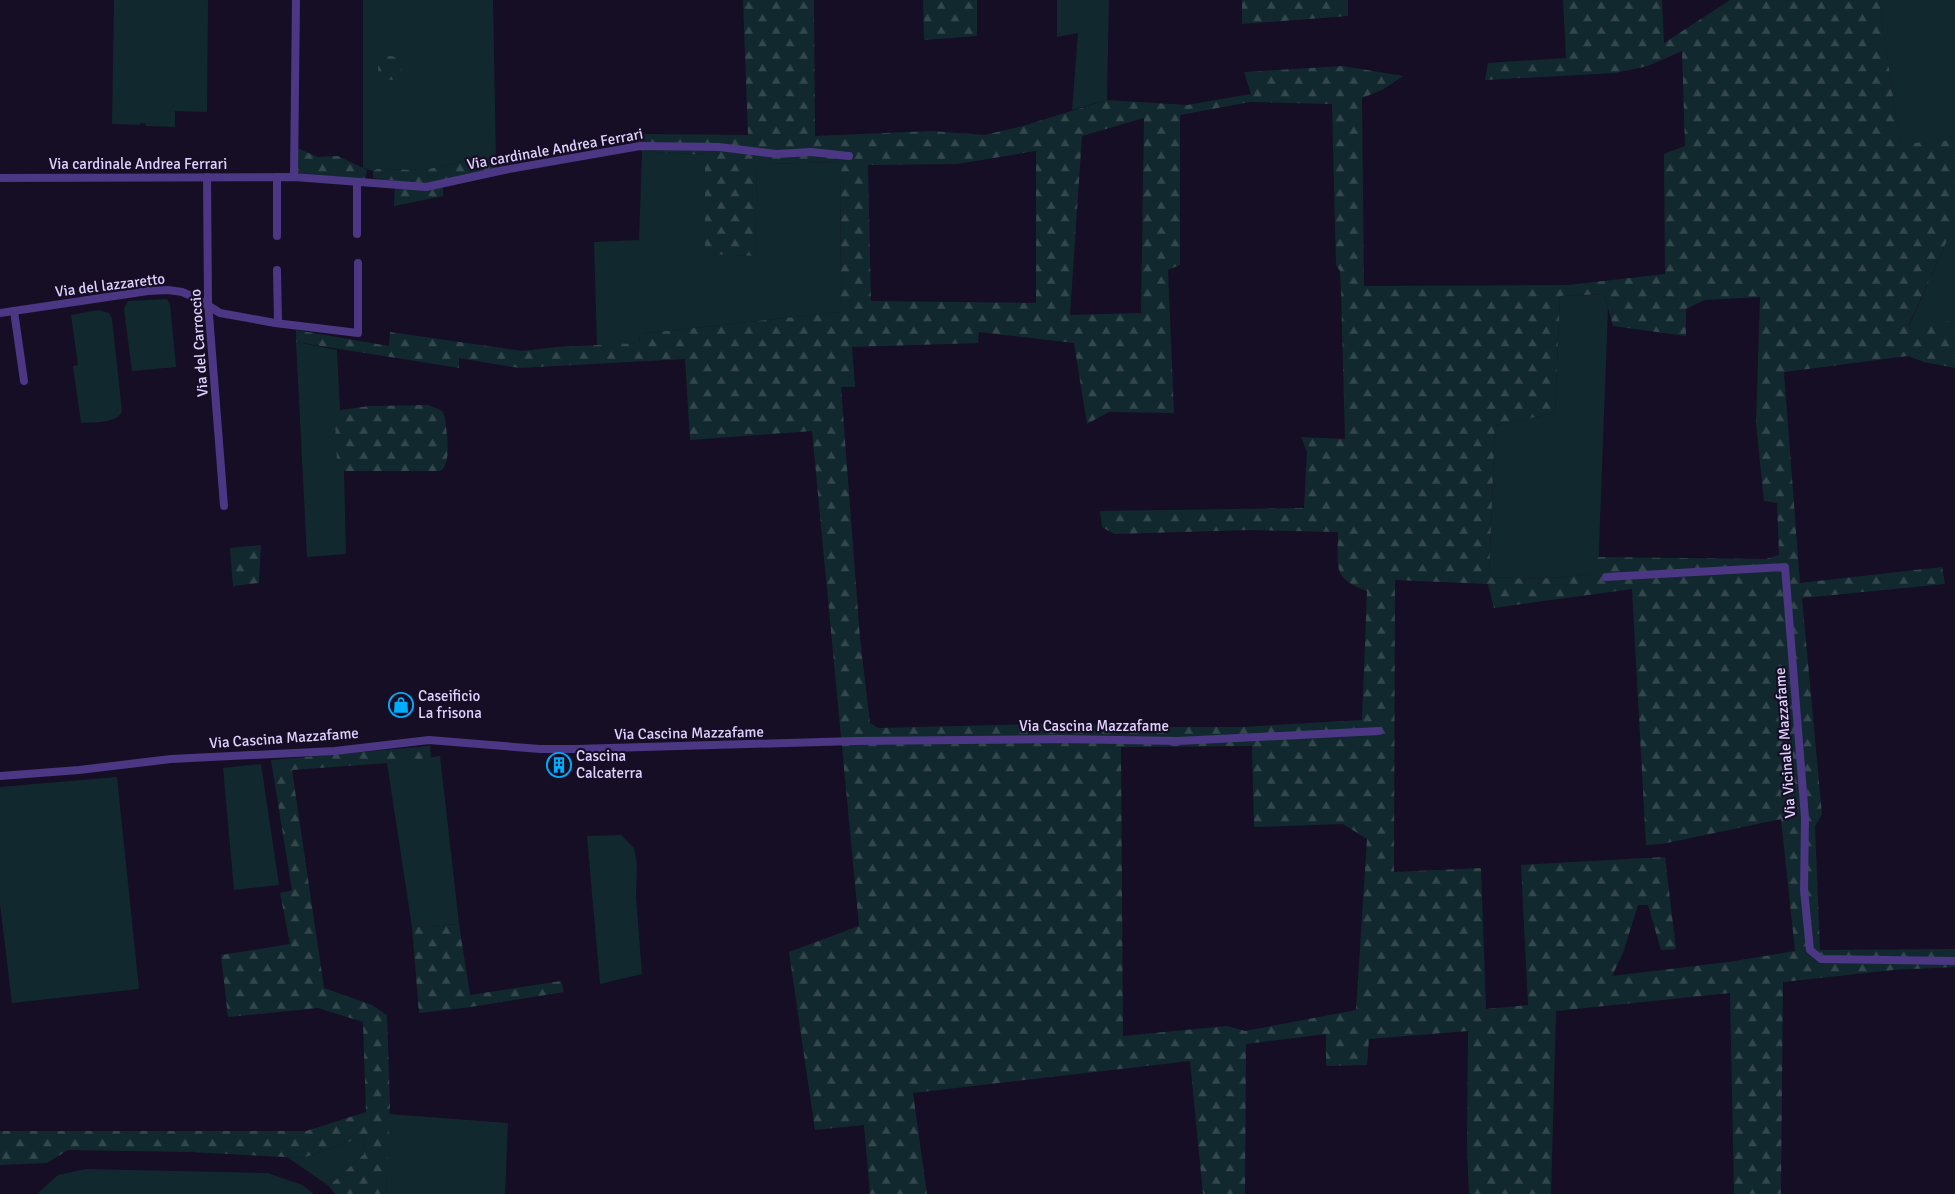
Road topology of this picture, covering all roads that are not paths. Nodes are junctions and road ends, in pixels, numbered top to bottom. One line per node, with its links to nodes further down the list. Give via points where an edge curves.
1 (296, 0): 5 (street)
2 (849, 156): 7 (street, Via cardinale Andrea Ferrari, via 811,152 777,154 731,147 645,146 431,186)
3 (207, 177): 4 (street, Via cardinale Andrea Ferrari); 6 (street, Via cardinale Andrea Ferrari); 12 (street, Via del Carroccio)
4 (277, 177): 5 (street, Via cardinale Andrea Ferrari); 9 (street)
5 (294, 177): 7 (street, Via cardinale Andrea Ferrari)
6 (0, 178)
7 (357, 182): 8 (street)
8 (357, 234)
9 (276, 236)
10 (358, 263): 15 (street, Via del lazzaretto, via 358,333)
11 (277, 270): 15 (street)
12 (208, 306): 13 (street, Via del lazzaretto, via 182,292 158,290); 15 (street, Via del lazzaretto, via 220,313); 17 (street, Via del Carroccio)
13 (14, 311): 14 (street, Via del lazzaretto); 16 (street)
14 (0, 313)
15 (278, 323)
16 (24, 381)
17 (224, 506)
18 (1606, 577): 21 (street, Via Vicinale Mazzafame, via 1785,567 1805,818 1804,890 1810,950 1821,959)
19 (1380, 731): 20 (street, Via Cascina Mazzafame, via 1178,740 1060,738 576,749 429,740 335,751 171,759)
20 (0, 776)
21 (1955, 961)

